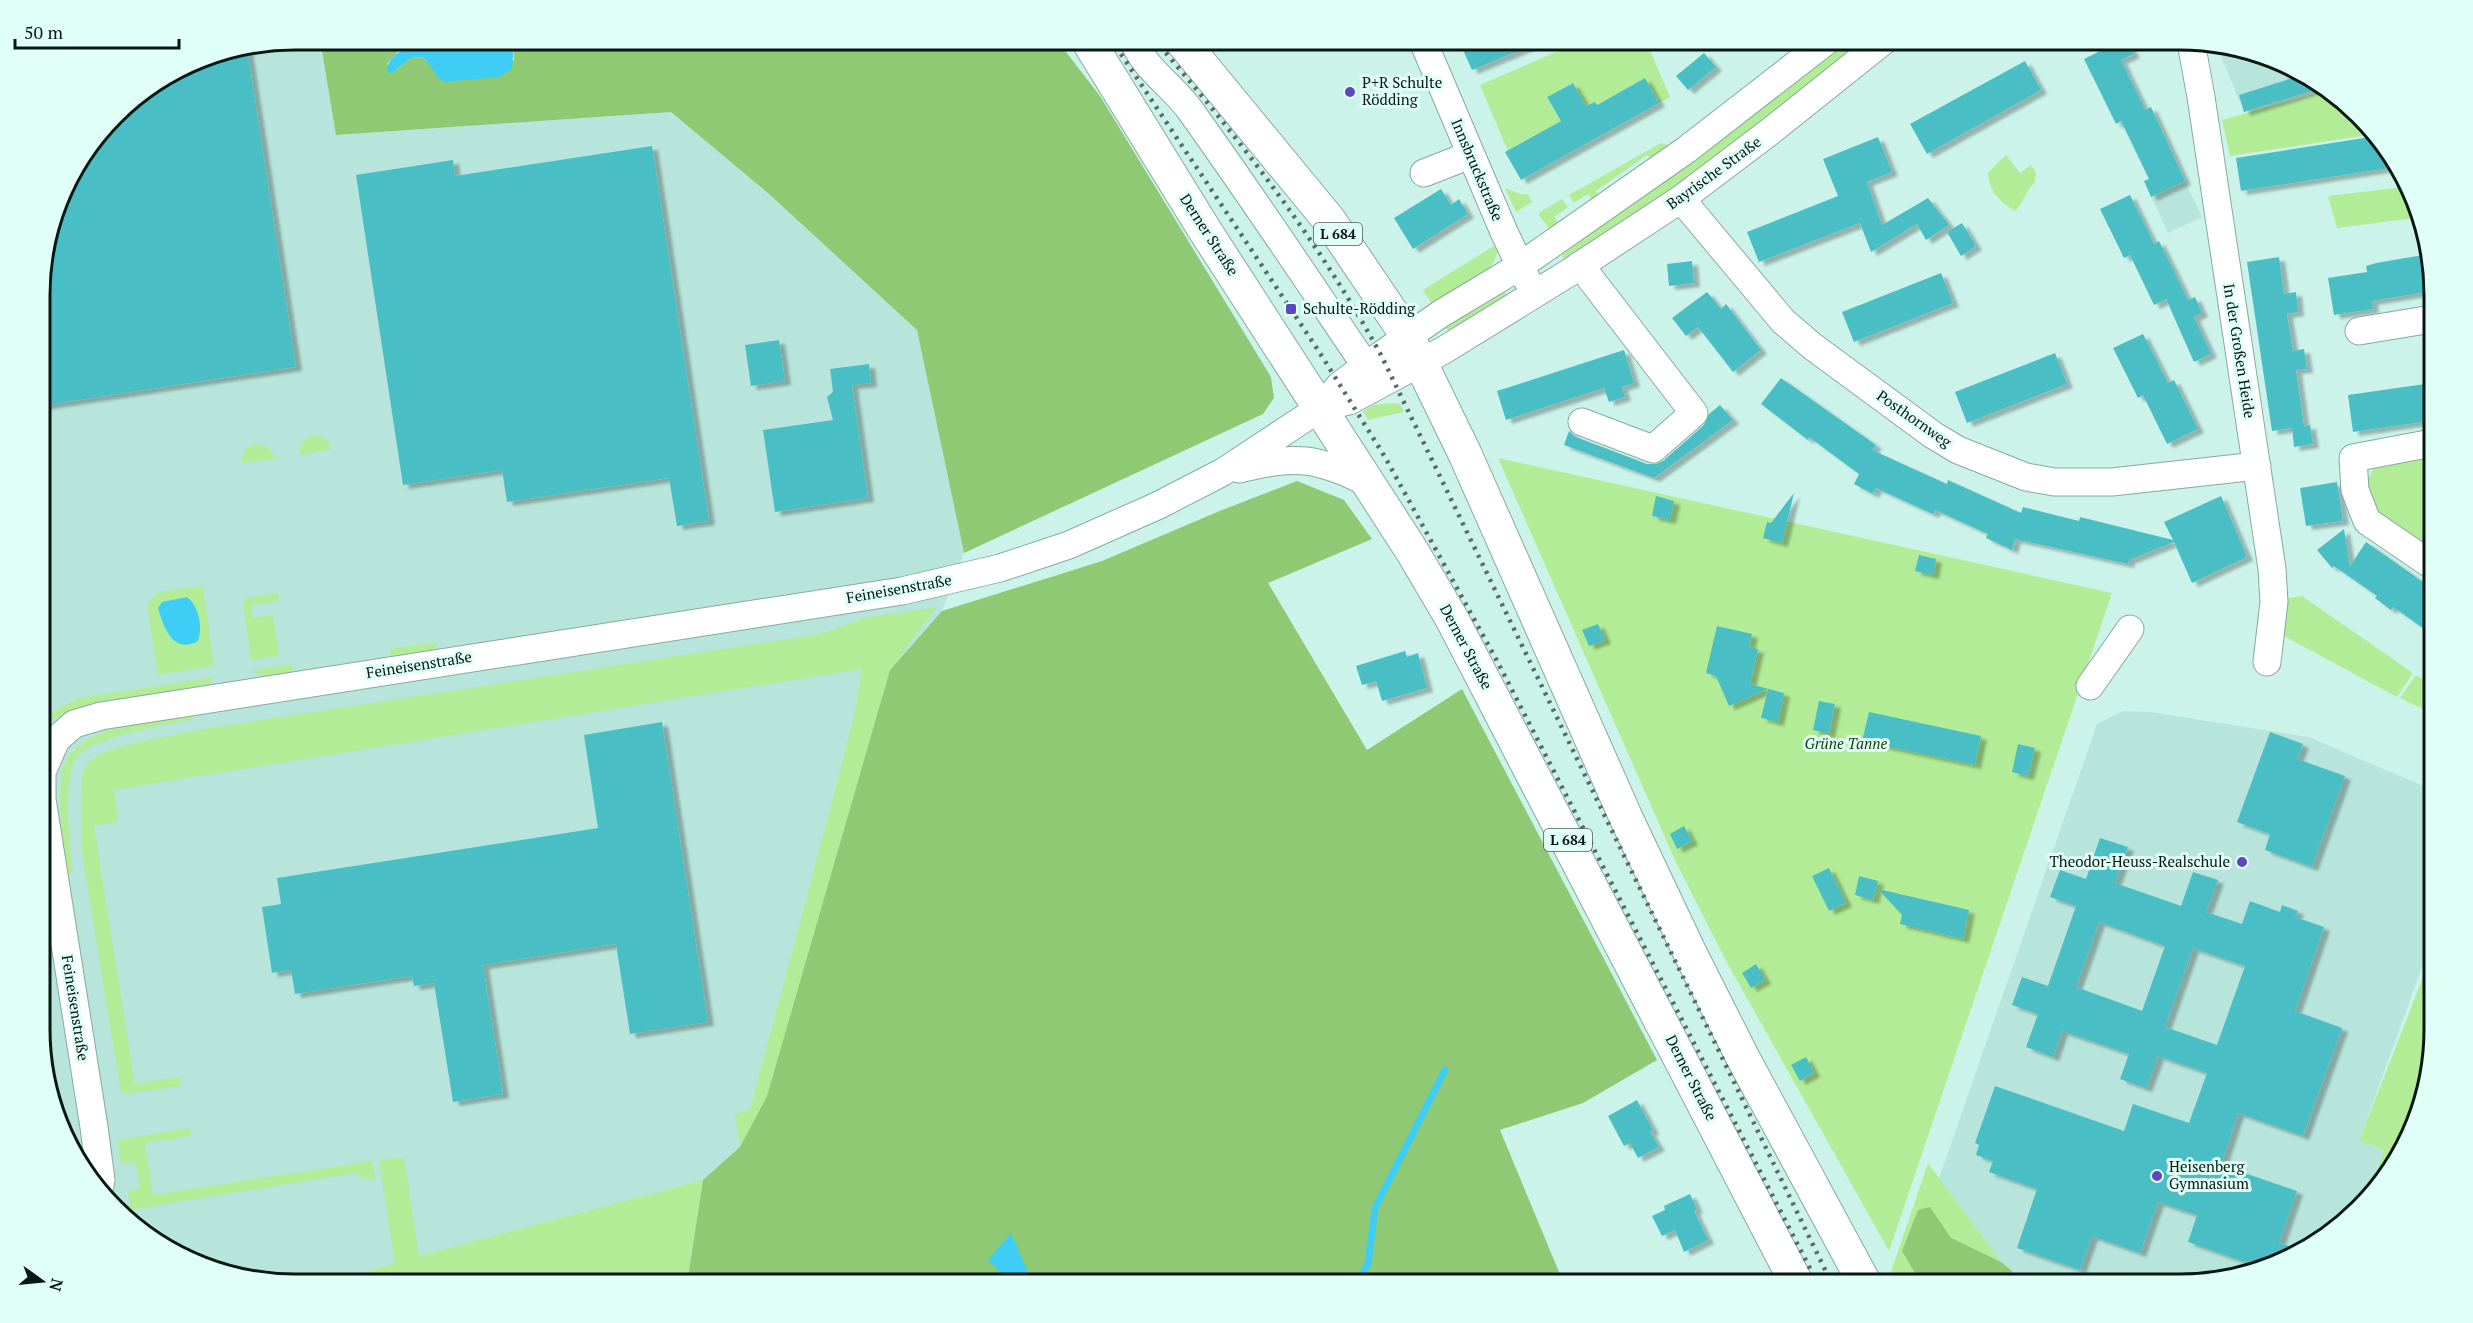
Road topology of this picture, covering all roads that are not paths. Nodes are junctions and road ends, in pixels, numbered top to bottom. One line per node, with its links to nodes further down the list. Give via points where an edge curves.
1 (1094, 50): 18 (main road, Derner Straße / L 684)
2 (1139, 50): 17 (street, via 1187,105)
3 (1189, 50): 16 (main road, L 684, via 1329,220)
4 (1427, 50): 8 (street, Innsbruckstraße)
5 (1815, 50): 12 (street, Bayrische Straße, via 1686,150)
6 (1872, 50): 10 (street, Bayrische Straße)
7 (2192, 50): 21 (street, In der Großen Heide)
8 (1470, 155): 9 (street); 12 (street, Innsbruckstraße)
9 (1424, 173)
10 (1681, 199): 11 (street, Bayrische Straße); 21 (street, Posthornweg, via 1783,321 1958,450 2026,477 2054,482 2112,482)
11 (1580, 265): 13 (street, Bayrische Straße); 19 (street, via 1694,413 1653,449)
12 (1520, 266): 13 (street); 16 (street, Bayrische Straße, via 1442,313)
13 (1534, 294): 16 (street, Bayrische Straße)
14 (2424, 320): 15 (street)
15 (2359, 331)
16 (1415, 350): 17 (street, Bayrische Straße); 32 (main road, L 684, via 1690,953)
17 (1372, 375): 18 (street, Bayrische Straße, via 1349,401)
18 (1320, 408): 22 (street, Feineisenstraße); 23 (main road, Derner Straße / L 684)
19 (1582, 422)
20 (2424, 445): 24 (street, via 2353,458 2355,490 2367,521)
21 (2257, 466): 26 (street, In der Großen Heide, via 2274,602)
22 (1223, 472): 23 (street, Feineisenstraße, via 1272,461 1300,460 1328,464); 28 (street, Feineisenstraße, via 1069,545 951,580 101,716 74,724)
23 (1369, 483): 31 (main road, Derner Straße / L 684, via 1452,619)
24 (2424, 560)
25 (2130, 629): 27 (street)
26 (2267, 662)
27 (2090, 686)
28 (50, 748)
29 (50, 850): 30 (street, Feineisenstraße)
30 (101, 1179)
31 (1792, 1274)
32 (1859, 1274)

